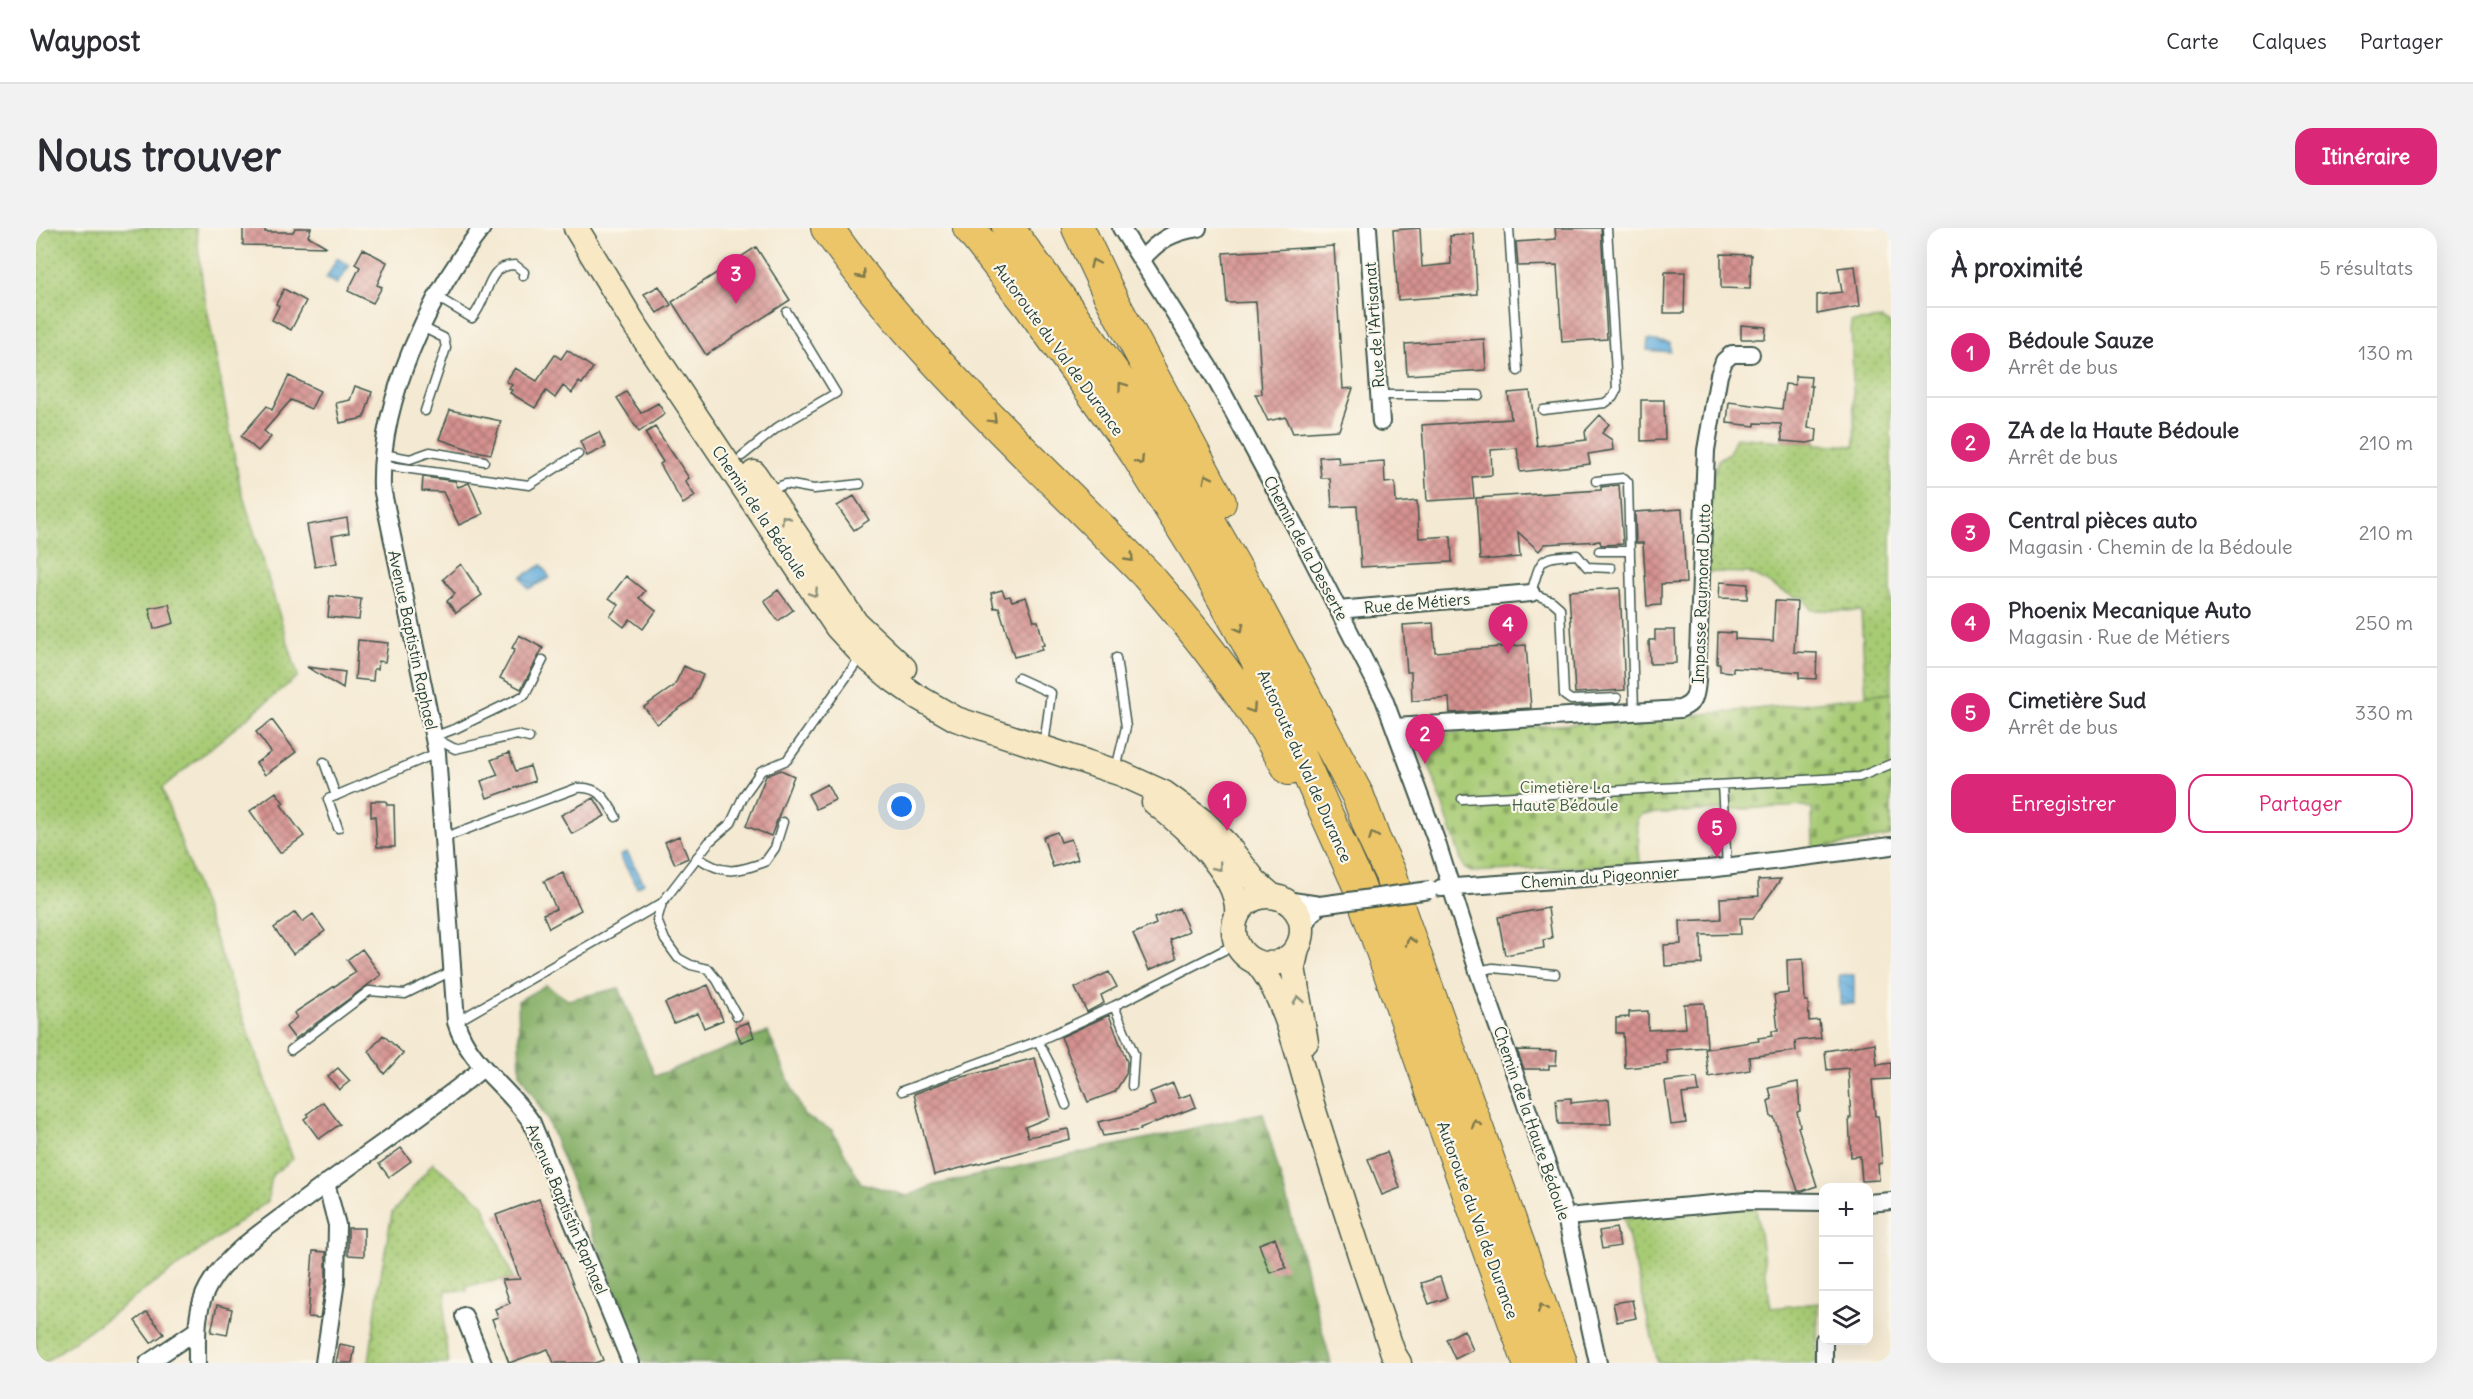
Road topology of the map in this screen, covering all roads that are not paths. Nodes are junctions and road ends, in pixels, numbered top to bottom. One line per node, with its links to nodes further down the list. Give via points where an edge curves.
1 (482, 228): 15 (street, Avenue Baptistin Raphael)
2 (576, 228): 37 (street, Chemin de la Bédoule, one-way to 37, via 633,322 837,627)
3 (591, 228): 26 (street, Chemin de la Bédoule)
4 (827, 228): 87 (highway, one-way to 87, via 873,289 937,360 1146,574 1243,696 1315,816 1347,885)
5 (969, 228): 87 (highway, Autoroute du Val de Durance, one-way to 87, via 1135,452 1200,556 1255,656 1359,884)
6 (1008, 228): 52 (highway, Autoroute du Val de Durance, one-way to 6, via 1178,469)
7 (1078, 228): 52 (highway, one-way to 7, via 1308,669 1111,298)
8 (1121, 228): 13 (street, Chemin de la Desserte)
9 (1198, 228): 13 (street, via 1168,235)
10 (1368, 228): 21 (street, Rue de l’Artisanat)
11 (1509, 228): 19 (lane)
12 (1607, 228): 22 (lane, via 1617,388 1605,403)
13 (1142, 259): 36 (street, Chemin de la Desserte, via 1210,369)
14 (523, 276): 15 (lane, via 524,272 515,264 505,265 494,273 481,308 472,318)
15 (437, 297): 17 (street, Avenue Baptistin Raphael)
16 (787, 312): 26 (lane, via 836,393 778,428)
17 (422, 327): 23 (lane, via 444,338 447,348); 27 (street, Avenue Baptistin Raphael, via 409,351)
18 (1751, 354): 42 (street, Impasse Raymond Dutto, via 1732,354 1724,361 1706,450 1696,694 1692,704 1680,710)
19 (1518, 371)
20 (1479, 394): 21 (lane)
21 (1379, 395): 24 (street, Rue de l’Artisanat)
22 (1543, 410)
23 (425, 411)
24 (1381, 422)
25 (578, 454): 27 (lane, via 529,485)
26 (742, 456): 31 (street, Chemin de la Bédoule)
27 (382, 460): 28 (lane, via 410,459 430,452); 45 (street, Avenue Baptistin Raphael, via 382,488)
28 (484, 461)
29 (1596, 481): 32 (lane, via 1624,478 1628,482)
30 (860, 484): 31 (lane, via 814,489 786,484)
31 (766, 491): 37 (street, Chemin de la Bédoule, one-way to 31, via 856,623)
32 (1630, 550): 33 (lane); 42 (lane)
33 (1599, 551)
34 (1611, 568): 35 (lane, via 1587,567 1577,555 1548,557 1540,563)
35 (1531, 593): 36 (street, Rue de Métiers); 41 (lane, via 1560,608 1564,696 1571,700)
36 (1338, 610): 43 (street, Chemin de la Desserte)
37 (867, 647): 46 (street, Chemin de la Bédoule, via 889,656 939,695 1002,734); 59 (lane, via 787,760 761,771 731,824)
38 (1116, 658): 49 (lane, via 1126,727)
39 (543, 660): 45 (lane, via 525,695 457,728)
40 (1018, 678): 46 (lane, via 1051,693)
41 (1617, 698)
42 (1634, 712): 43 (street, Impasse Raymond Dutto)
43 (1395, 727): 61 (street, Chemin de la Desserte)
44 (529, 738): 45 (lane, via 517,735 455,749)
45 (435, 745): 51 (lane); 57 (street, Avenue Baptistin Raphael)
46 (1044, 748): 49 (street, Chemin de la Bédoule)
47 (324, 762): 51 (lane)
48 (1891, 764): 50 (lane, via 1859,777)
49 (1110, 770): 62 (street, Chemin de la Bédoule, via 1164,793 1204,822 1256,881); 65 (street, Chemin de la Bédoule, one-way to 65, via 1156,804 1198,843 1227,877 1238,906)
50 (1722, 785): 53 (lane); 60 (lane)
51 (336, 796): 56 (lane, via 328,799)
52 (1358, 796): 100 (highway, Autoroute du Val de Durance, one-way to 52, via 1400,912 1391,875)
53 (1462, 799)
54 (616, 818): 57 (lane, via 599,792 585,787)
55 (783, 822): 59 (lane, via 775,848 765,862 732,870 716,869)
56 (338, 828)
57 (443, 838): 69 (street, Avenue Baptistin Raphael)
58 (1891, 846): 60 (street, Chemin du Pigeonnier)
59 (698, 857): 63 (lane)
60 (1727, 867): 61 (street, Chemin du Pigeonnier)
61 (1451, 887): 64 (street, Chemin du Pigeonnier, bridge); 70 (street, Chemin de la Haute Bédoule)
62 (1279, 898): 64 (street, Chemin du Pigeonnier); 65 (street, via 1251,900); 66 (street, via 1298,914)
63 (662, 903): 73 (lane, via 657,920 664,940 678,958 708,969); 74 (lane)
64 (1320, 905): 66 (street)
65 (1237, 915): 67 (street)
66 (1299, 940): 68 (street, via 1289,957 1278,963); 86 (street, one-way to 66, via 1304,1033 1293,967)
67 (1236, 944): 68 (street); 72 (lane)
68 (1256, 962): 86 (street, via 1267,974 1286,1022)
69 (453, 971): 74 (street, Avenue Baptistin Raphael); 76 (lane, via 405,994 369,991)
70 (1478, 971): 71 (lane, via 1492,968); 85 (street, Chemin de la Haute Bédoule)
71 (1555, 974)
72 (1114, 1006): 75 (lane); 78 (lane, via 1134,1054)
73 (737, 1016)
74 (456, 1022): 77 (street, Avenue Baptistin Raphael, via 461,1039)
75 (1038, 1041): 79 (lane); 80 (lane)
76 (291, 1050)
77 (483, 1068): 81 (street); 96 (street, Avenue Baptistin Raphael, via 522,1107 532,1123)
78 (1132, 1086)
79 (902, 1091)
80 (1066, 1105)
81 (326, 1183): 90 (street, via 248,1243 221,1269 207,1287); 94 (street, via 337,1225 336,1281)
82 (1891, 1201): 84 (street)
83 (1819, 1202): 85 (street, via 1747,1201)
84 (1873, 1203)
85 (1566, 1217): 101 (street, Chemin de la Haute Bédoule)
86 (1351, 1228): 88 (street)
87 (1486, 1243): 99 (highway, Autoroute du Val de Durance)
88 (1365, 1272): 97 (street); 98 (street)
89 (464, 1316): 95 (street)
90 (196, 1330): 92 (street); 93 (street)
91 (1824, 1345): 102 (street)
92 (148, 1363)
93 (197, 1363)
94 (324, 1363)
95 (483, 1363)
96 (631, 1363)
97 (1399, 1363)
98 (1408, 1363)
99 (1529, 1363)
100 (1561, 1363)
101 (1598, 1363)
102 (1824, 1363)

